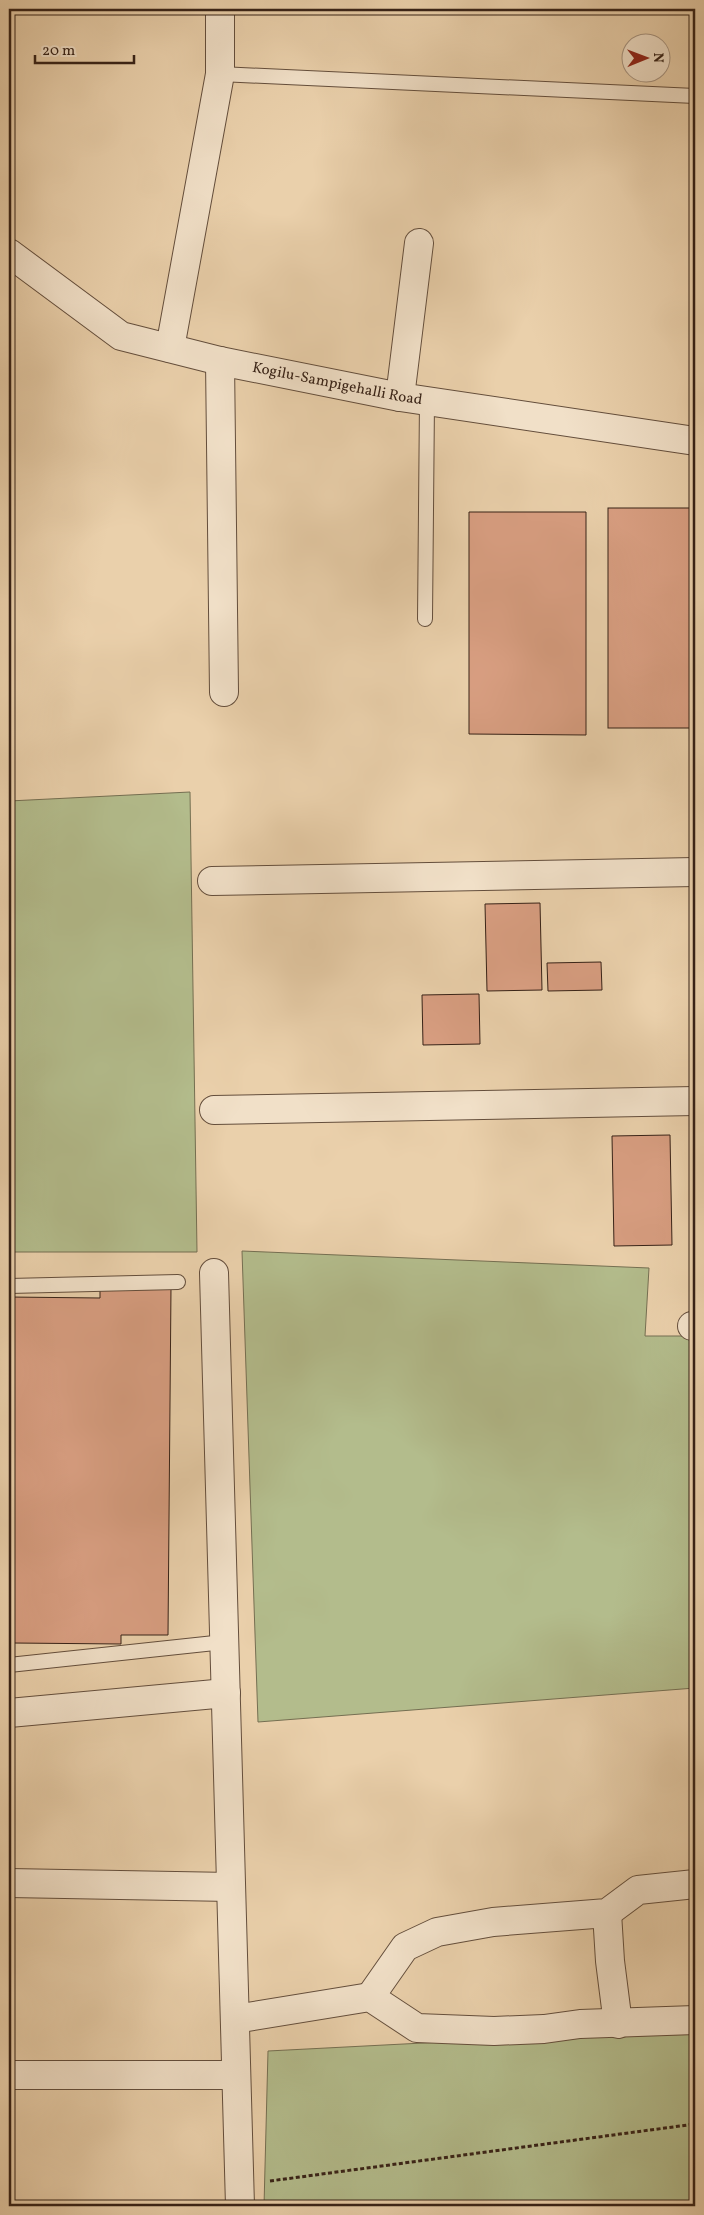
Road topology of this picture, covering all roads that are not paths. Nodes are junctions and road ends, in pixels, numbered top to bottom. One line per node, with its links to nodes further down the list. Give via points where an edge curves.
1 (220, 9): 2 (street)
2 (220, 74): 3 (lane); 6 (street)
3 (695, 96)
4 (419, 243): 8 (street)
5 (9, 253): 6 (street, Kogilu-Sampigehalli Road, via 121,336)
6 (170, 348): 7 (street, Kogilu-Sampigehalli Road)
7 (220, 361): 8 (street, Kogilu-Sampigehalli Road); 12 (street)
8 (400, 398): 9 (street, Kogilu-Sampigehalli Road)
9 (428, 401): 10 (street, Kogilu-Sampigehalli Road); 11 (lane)
10 (695, 441)
11 (425, 620)
12 (224, 692)
13 (695, 872): 14 (street)
14 (212, 881)
15 (695, 1101): 16 (street)
16 (214, 1110)
17 (214, 1273): 20 (street)
18 (178, 1282): 19 (lane)
19 (9, 1286)
20 (224, 1642): 21 (lane); 22 (street)
21 (9, 1665)
22 (226, 1693): 23 (street); 26 (street)
23 (9, 1713)
24 (9, 1883): 26 (street)
25 (695, 1884): 27 (street, via 638,1890)
26 (231, 1887): 29 (street)
27 (608, 1913): 28 (street, via 493,1922 437,1932 405,1947); 31 (street)
28 (370, 1997): 29 (street); 31 (street, via 417,2028 494,2030)
29 (235, 2020): 33 (street)
30 (695, 2020): 31 (street)
31 (618, 2024)
32 (9, 2075): 33 (street)
33 (236, 2075): 34 (street)
34 (240, 2196)

